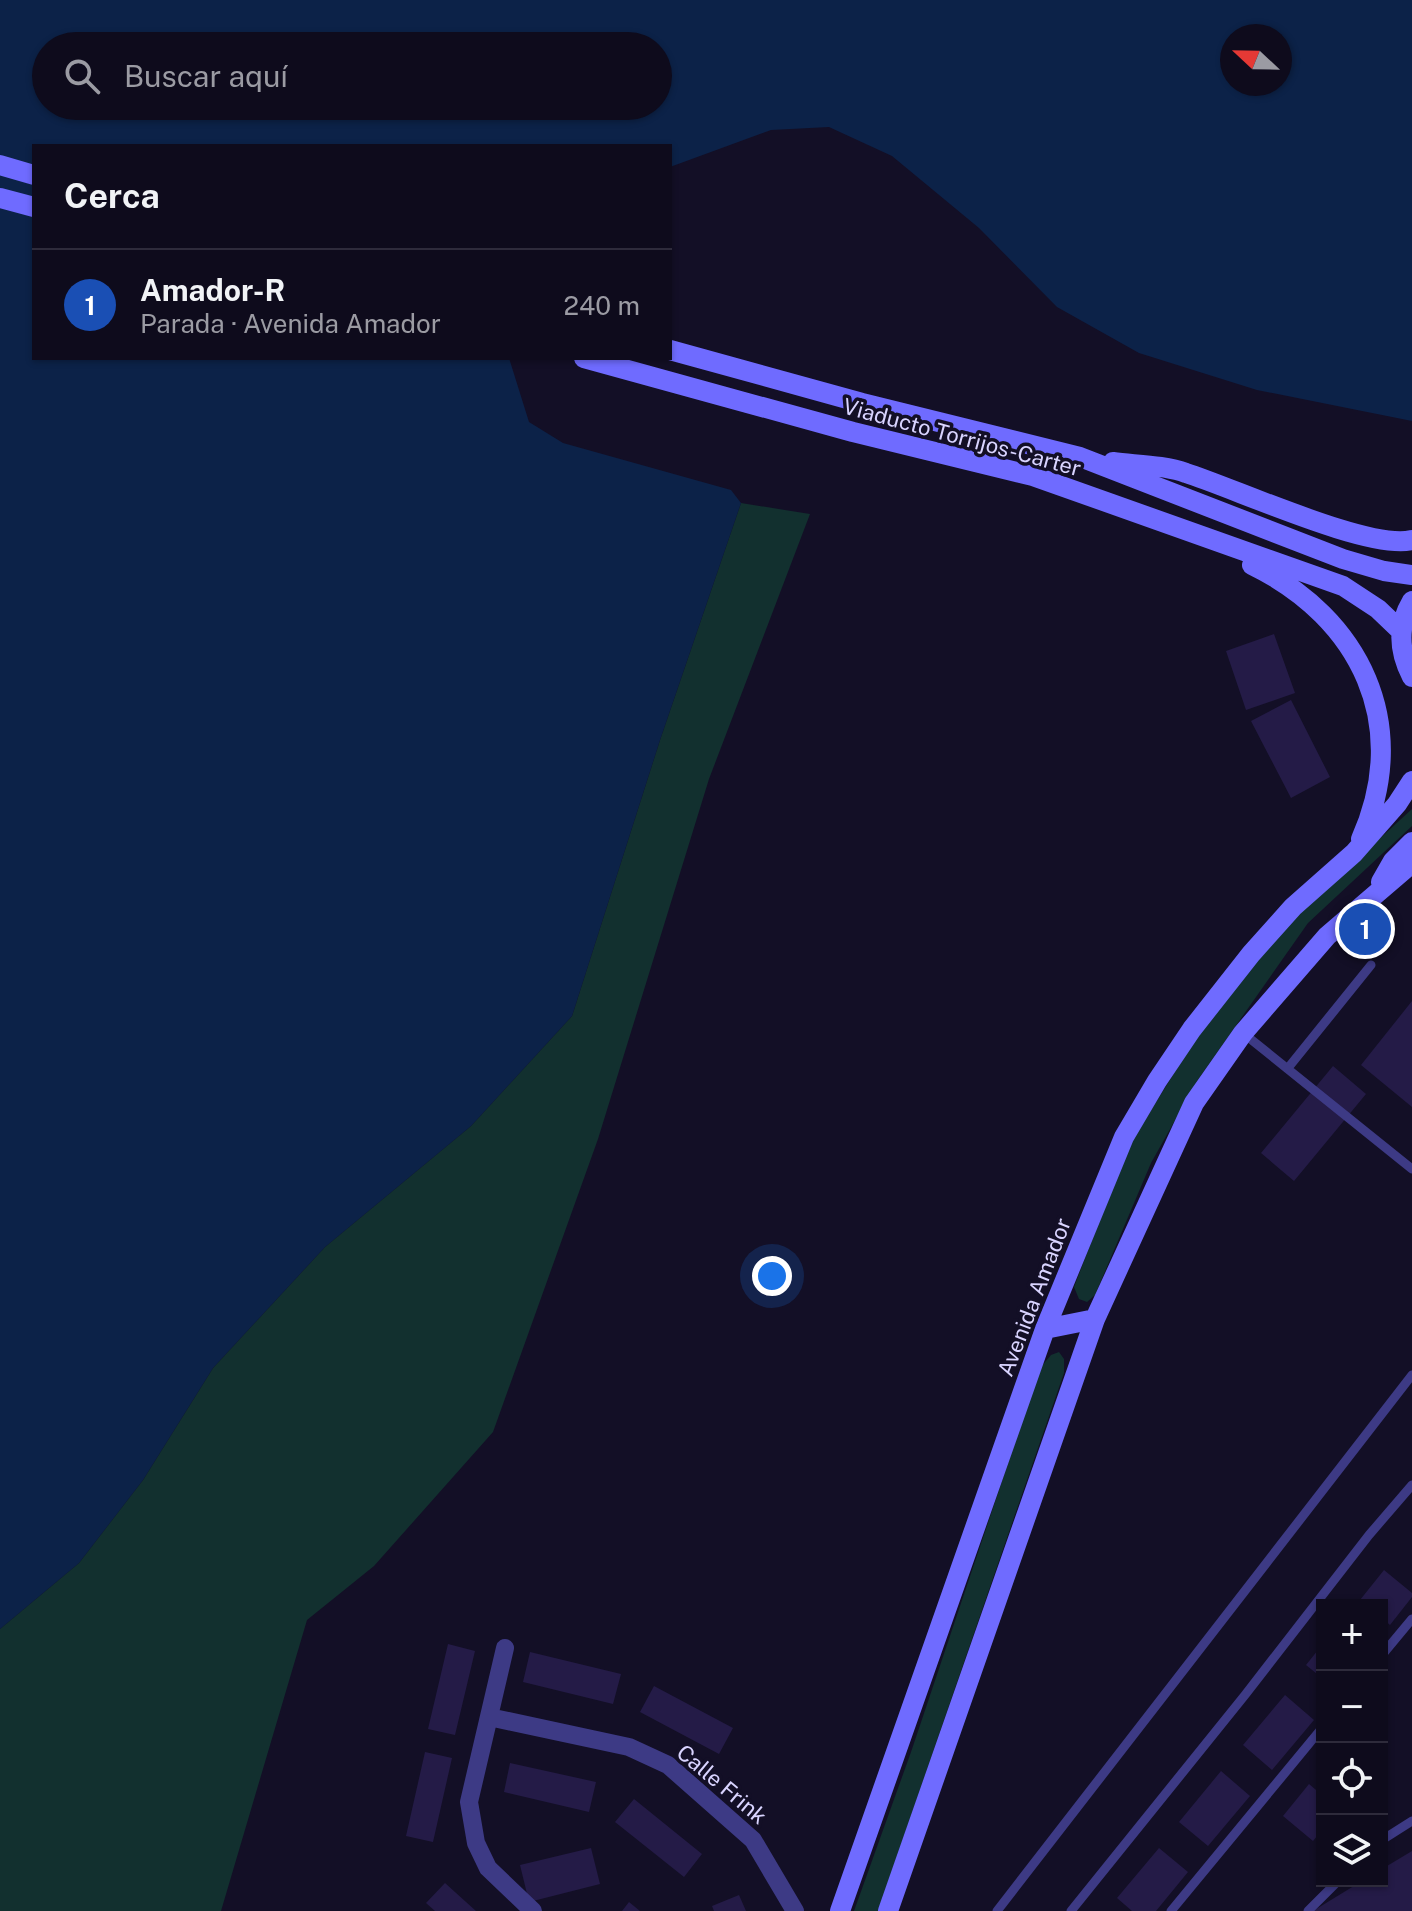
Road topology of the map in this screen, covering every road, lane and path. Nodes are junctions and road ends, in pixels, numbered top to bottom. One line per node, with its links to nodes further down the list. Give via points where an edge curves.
1 (0, 165): 2 (main road)
2 (32, 174)
3 (0, 198): 4 (main road)
4 (32, 206)
5 (672, 351): 7 (main road, Viaducto Torrijos-Carter)
6 (591, 360): 8 (main road, Viaducto Torrijos-Carter, via 1033,476)
7 (1080, 457): 9 (main road, via 1182,471 1350,532); 10 (main road, Viaducto Torrijos-Carter, via 1343,559)
8 (1158, 520): 12 (main road, Viaducto Torrijos-Carter, via 1343,586); 16 (main road, via 1283,580 1354,649 1373,688 1381,774)
9 (1412, 540)
10 (1412, 575)
11 (1412, 601): 12 (main road)
12 (1401, 631): 13 (main road)
13 (1412, 677)
14 (1412, 781): 16 (main road, Avenida Amador)
15 (1412, 842): 18 (main road, via 1393,861)
16 (1354, 853): 24 (main road, Avenida Amador, via 1293,907 1251,954 1157,1081 1124,1137)
17 (1412, 863): 18 (main road)
18 (1376, 893): 20 (main road, via 1327,936)
19 (1371, 965): 21 (lane)
20 (1243, 1033): 21 (lane); 23 (main road, via 1194,1103)
21 (1288, 1068): 22 (lane)
22 (1412, 1169)
23 (1095, 1319): 24 (main road); 38 (main road)
24 (1045, 1329): 37 (main road, Avenida Amador)
25 (1412, 1375): 39 (lane)
26 (1412, 1485): 40 (lane)
27 (1412, 1619): 29 (lane)
28 (505, 1648): 30 (street)
29 (1388, 1648)
30 (489, 1717): 35 (street, via 469,1802 476,1843 488,1868); 36 (street, Calle Frink, via 629,1747 668,1765 753,1840)
31 (1316, 1735): 41 (lane)
32 (1412, 1821): 33 (lane)
33 (1388, 1836)
34 (1332, 1887): 42 (lane)
35 (533, 1911)
36 (795, 1911)
37 (840, 1911)
38 (888, 1911)
39 (997, 1911)
40 (1071, 1911)
41 (1171, 1911)
42 (1308, 1911)

